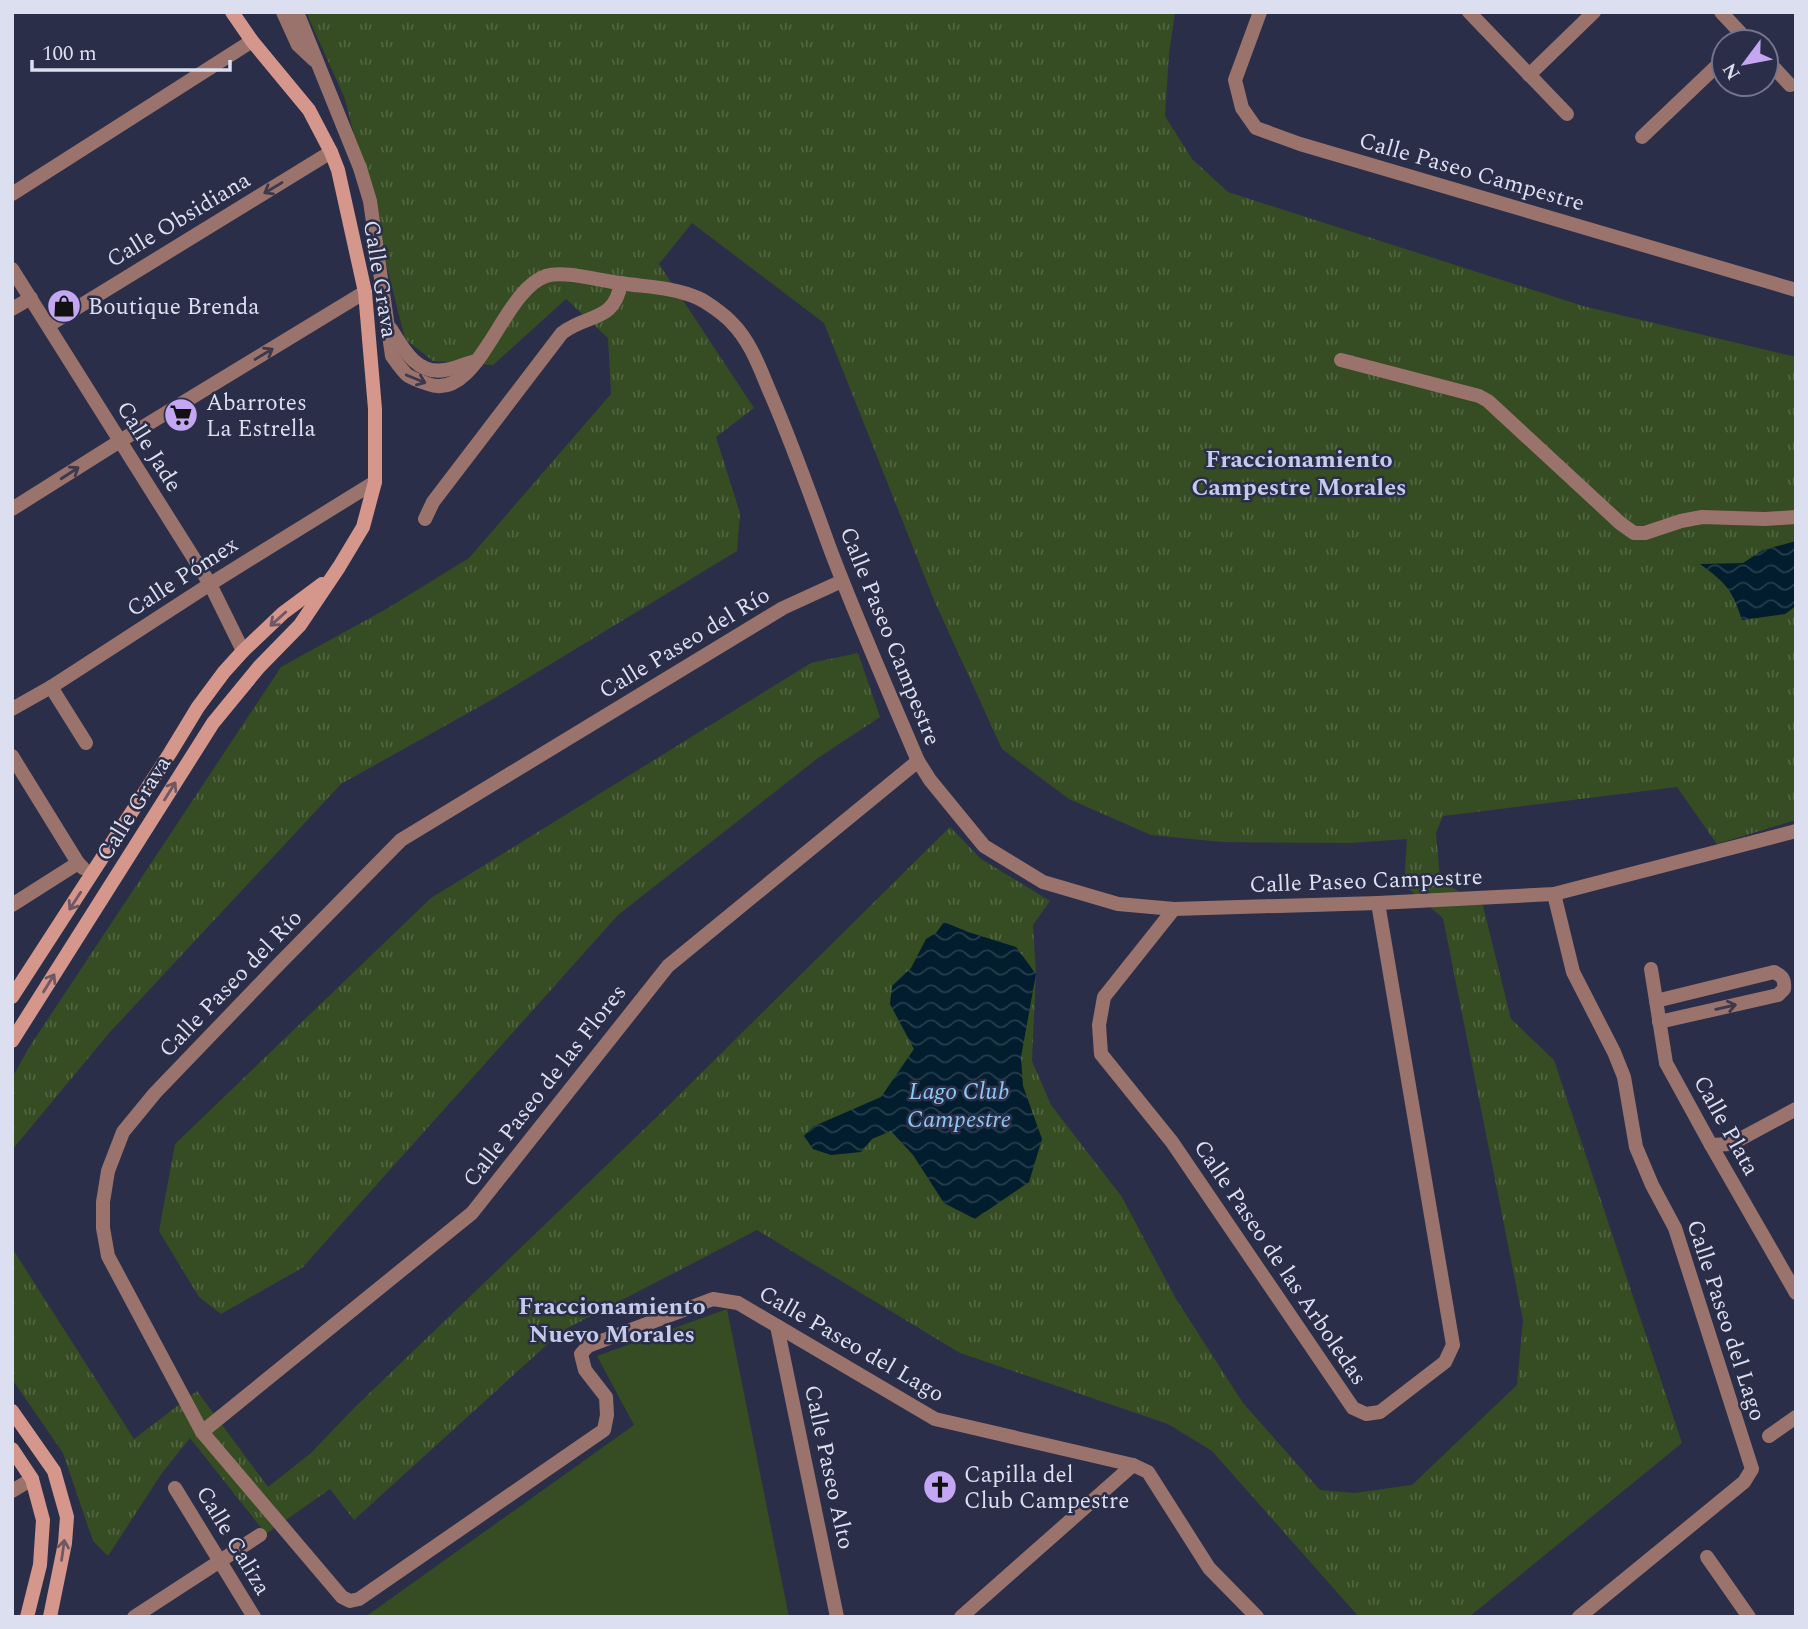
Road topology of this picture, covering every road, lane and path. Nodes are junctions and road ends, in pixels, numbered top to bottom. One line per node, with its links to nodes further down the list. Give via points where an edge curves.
1 (232, 12): 9 (main road, Calle Grava)
2 (284, 12): 10 (street, Calle Paseo Campestre, via 298,45)
3 (297, 12): 10 (street, Calle Paseo Campestre)
4 (1260, 12): 21 (street, Calle Paseo Campestre, via 1236,80 1242,108 1256,128)
5 (1469, 12): 13 (street)
6 (1594, 12): 13 (street)
7 (1721, 12): 8 (street)
8 (1735, 28)
9 (252, 41): 17 (main road, Calle Grava, via 309,110); 18 (street)
10 (318, 65): 20 (street, Calle Paseo Campestre, via 370,201 392,356 405,376 434,386 453,383 477,361 517,300 546,276)
11 (1710, 72): 16 (street)
12 (1780, 74): 14 (street)
13 (1529, 75): 15 (street)
14 (1790, 85)
15 (1567, 114)
16 (1642, 137)
17 (331, 152): 22 (main road, Calle Grava); 25 (street, Calle Obsidiana, one-way to 25)
18 (12, 194)
19 (12, 269): 23 (street, Calle Jade)
20 (621, 283): 31 (street, via 611,308 562,334 433,502); 33 (street, Calle Paseo Campestre, via 698,298 732,322 754,353)
21 (1796, 290)
22 (365, 292): 27 (street, one-way to 22); 28 (main road, Calle Grava, via 375,409)
23 (31, 298): 24 (street); 25 (street, Calle Jade)
24 (12, 309)
25 (49, 325): 27 (street, Calle Jade)
26 (1340, 360): 30 (street, via 1488,401 1634,533 1702,517)
27 (120, 441): 29 (street, one-way to 27); 34 (street, Calle Jade)
28 (375, 482): 32 (main road, Calle Grava, via 363,527); 34 (street, Calle Pómex)
29 (12, 509)
30 (1796, 517)
31 (425, 519)
32 (332, 576): 35 (main road, Calle Grava, one-way to 35); 52 (main road, Calle Grava, one-way to 32, via 213,723 300,625)
33 (842, 581): 40 (street, Calle Paseo Campestre); 62 (street, Calle Paseo del Río, via 783,608 401,840 164,1083 123,1132 107,1171 103,1202 108,1256)
34 (210, 584): 35 (street, Calle Jade); 36 (street, Calle Pómex)
35 (243, 651): 43 (main road, Calle Grava, via 198,707)
36 (51, 687): 37 (street, Calle Pómex); 38 (street)
37 (12, 709)
38 (86, 743)
39 (12, 756): 42 (street)
40 (918, 761): 47 (street, Calle Paseo Campestre, via 984,846 1043,883 1118,904); 62 (street, Calle Paseo de las Flores, via 668,966 472,1213)
41 (1796, 831): 44 (street, Calle Paseo Campestre)
42 (78, 863): 43 (street); 46 (street)
43 (92, 876): 49 (main road, Calle Grava, one-way to 49)
44 (1554, 894): 45 (street, Calle Paseo Campestre); 80 (street, Calle Paseo del Lago, via 1573,972 1624,1077 1636,1147 1675,1228 1752,1469 1744,1482)
45 (1378, 904): 47 (street, Calle Paseo Campestre); 47 (street, Calle Paseo de las Arboledas, via 1452,1345 1445,1362 1380,1412 1366,1414 1353,1408 1172,1142 1101,1054 1099,1025 1104,997)
46 (12, 905)
47 (1174, 909)
48 (1651, 969): 50 (street, Calle Plata)
49 (12, 998)
50 (1656, 1000): 51 (street, Calle Plata); 51 (street, one-way to 50, via 1778,995 1785,982 1774,972)
51 (1659, 1022): 55 (street, Calle Plata, via 1666,1063)
52 (12, 1041)
53 (1796, 1109): 54 (street)
54 (1731, 1144): 55 (street); 56 (street)
55 (1711, 1145): 56 (street, Calle Plata)
56 (1726, 1171): 57 (street, Calle Plata)
57 (1792, 1276): 58 (street, Calle Plata)
58 (1796, 1293)
59 (778, 1326): 65 (street, Calle Paseo del Lago, via 935,1419); 72 (street, Calle Paseo del Lago, via 738,1303 713,1299 589,1346 581,1354 585,1370 606,1397 604,1430); 77 (street, Calle Paseo Alto)
60 (12, 1411): 74 (main road, one-way to 60, via 67,1517 54,1471)
61 (1796, 1418): 63 (street)
62 (202, 1432): 72 (street, Calle Paseo del Río)
63 (1769, 1436)
64 (12, 1449): 66 (main road)
65 (1133, 1465): 78 (street); 79 (street, Calle Paseo del Lago, via 1148,1472 1209,1568)
66 (32, 1479): 68 (street); 73 (main road, via 43,1520 40,1565)
67 (175, 1488): 71 (street, Calle Caliza)
68 (12, 1491)
69 (260, 1535): 71 (street)
70 (1707, 1557): 81 (street)
71 (219, 1562): 75 (street); 76 (street, Calle Caliza)
72 (350, 1601)
73 (27, 1617)
74 (50, 1617)
75 (134, 1617)
76 (254, 1617)
77 (837, 1617)
78 (961, 1617)
79 (1257, 1617)
80 (1578, 1617)
81 (1749, 1617)

